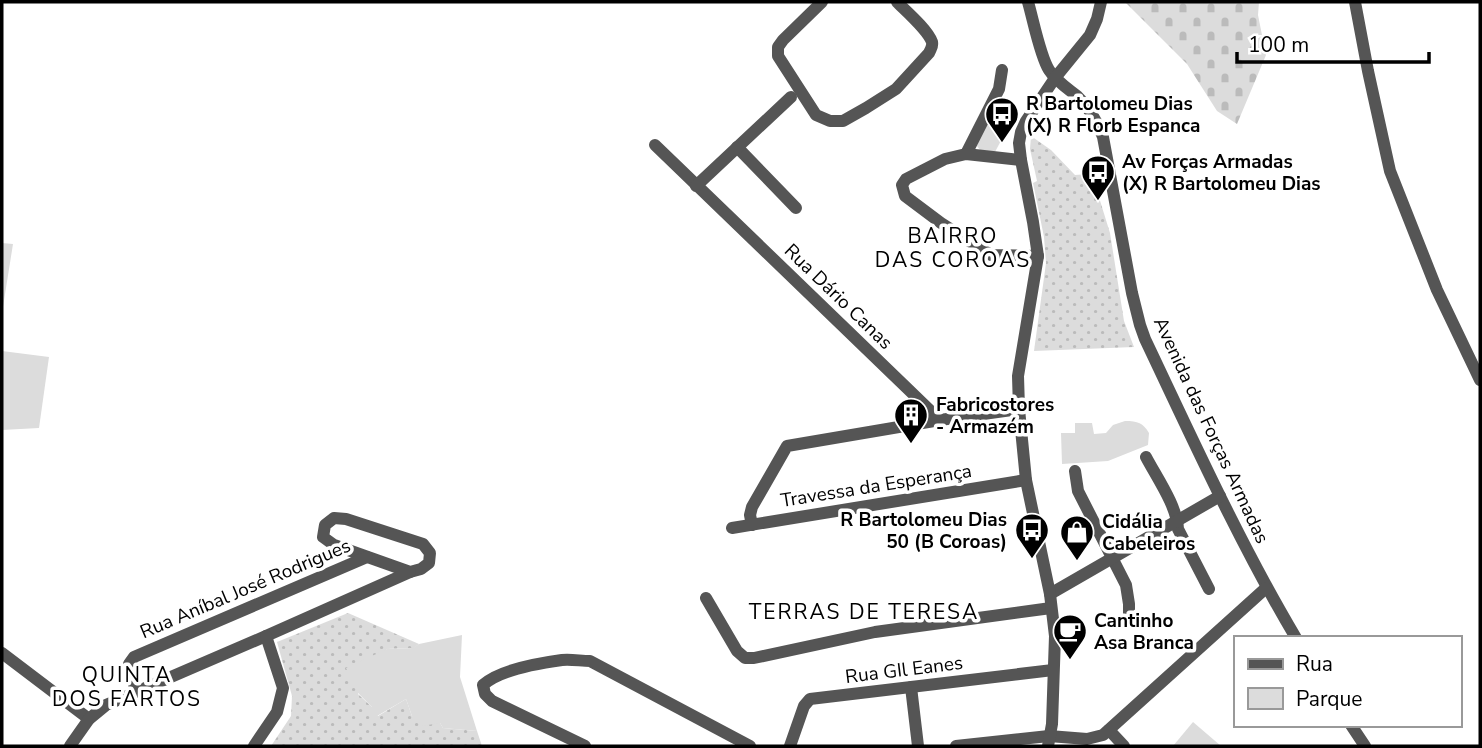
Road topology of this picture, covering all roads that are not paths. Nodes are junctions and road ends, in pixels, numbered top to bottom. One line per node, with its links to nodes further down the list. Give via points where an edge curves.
1 (822, 2): 2 (street, via 783,40 778,57 816,115 843,121 896,89 932,47 926,32)
2 (899, 2)
3 (1028, 2): 7 (street, Avenida das Forças Armadas, via 1046,64)
4 (1101, 2): 7 (street, via 1090,35)
5 (1355, 2): 16 (street, via 1390,171 1437,290)
6 (1002, 70): 11 (street, via 999,89)
7 (1055, 78): 12 (street, via 1021,132); 22 (street, Avenida das Forças Armadas, via 1089,108 1100,127 1140,325)
8 (791, 97): 10 (street)
9 (655, 145): 13 (street, Rua Dário Canas)
10 (737, 148): 13 (street); 14 (street)
11 (966, 154): 12 (street); 15 (street, via 906,179 902,185 905,196 990,255)
12 (1021, 160): 15 (street)
13 (696, 186): 18 (street, Rua Dário Canas)
14 (796, 208)
15 (1038, 256): 17 (street, via 1018,376)
16 (1480, 380)
17 (1019, 409): 18 (street); 21 (street)
18 (940, 420): 24 (street, via 787,446 752,507)
19 (1146, 457): 23 (street)
20 (1074, 471): 27 (street, via 1078,491)
21 (1026, 480): 24 (street, Travessa da Esperança); 31 (street)
22 (1220, 496): 23 (street); 29 (street, Avenida das Forças Armadas)
23 (1177, 520): 27 (street); 30 (street)
24 (752, 525): 25 (street, Travessa da Esperança)
25 (732, 528)
26 (367, 557): 28 (street); 28 (street, via 323,537 325,525 334,518 346,519 423,544 430,553 429,563); 40 (street, Rua Aníbal José Rodrigues, via 134,657 129,664)
27 (1113, 558): 31 (street); 34 (street, via 1126,585)
28 (410, 572): 35 (street)
29 (1266, 588): 36 (street, Avenida das Forças Armadas); 43 (street)
30 (1209, 589)
31 (1050, 594): 33 (street)
32 (706, 598): 33 (street, via 745,658 875,632)
33 (1051, 608): 38 (street)
34 (1129, 618)
35 (266, 636): 40 (street); 46 (street, via 283,688 277,712)
36 (1295, 636)
37 (2, 653): 41 (street)
38 (1053, 670): 39 (street, Rua GIl Eanes); 44 (street)
39 (911, 687): 49 (street, Rua GIl Eanes, via 810,699); 50 (street)
40 (136, 692): 41 (street, via 106,705)
41 (89, 719): 45 (street)
42 (1352, 727): 53 (street)
43 (1109, 730): 44 (street, via 1087,739); 52 (street)
44 (1049, 741): 51 (street)
45 (69, 746)
46 (254, 746)
47 (585, 746): 48 (street, via 492,701 483,685 503,673 565,660 590,662)
48 (750, 746)
49 (790, 746)
50 (918, 746)
51 (956, 746)
52 (1125, 746)
53 (1365, 746)

